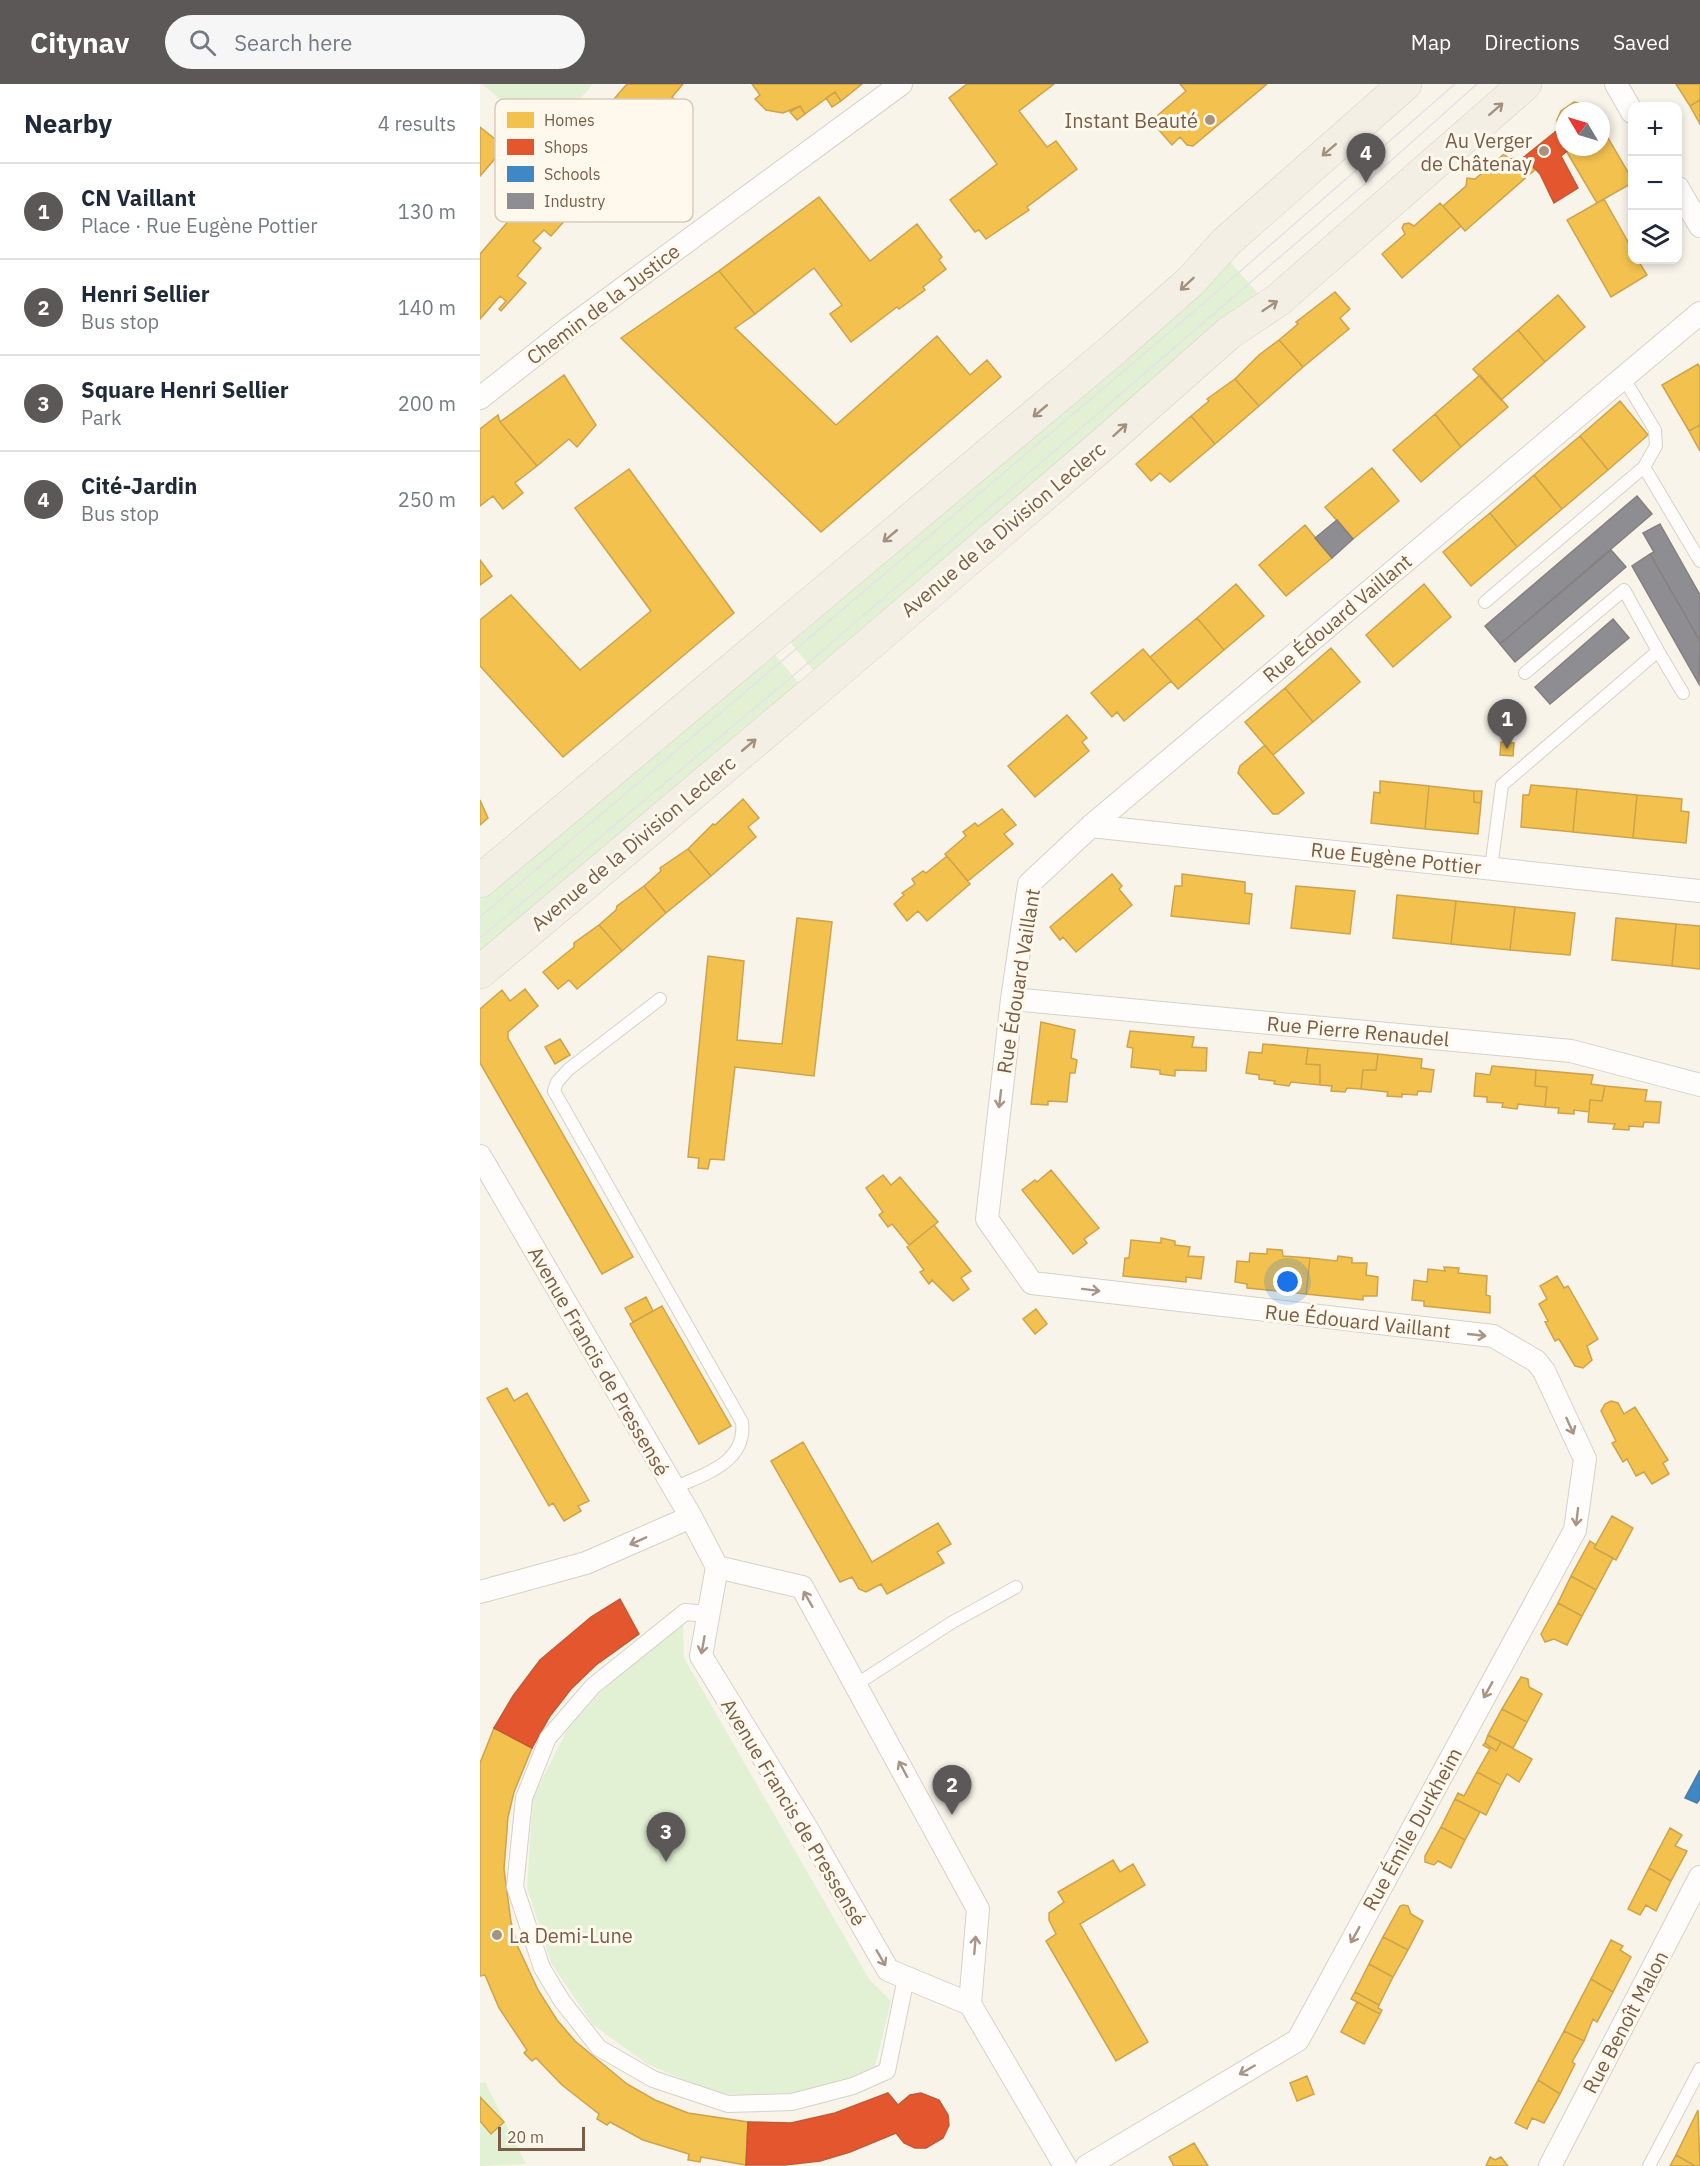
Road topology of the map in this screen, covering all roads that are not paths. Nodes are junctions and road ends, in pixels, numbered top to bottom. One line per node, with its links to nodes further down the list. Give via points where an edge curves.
1 (901, 84): 10 (street, Chemin de la Justice, via 568,328)
2 (1405, 84): 19 (main road, one-way to 19, via 1226,242 1191,281 1114,349)
3 (1525, 84): 21 (main road, Avenue de la Division Leclerc, one-way to 3, via 818,688 1229,333 1278,300)
4 (1616, 84): 5 (street)
5 (1628, 105)
6 (1682, 196): 7 (street)
7 (1700, 226)
8 (1700, 313): 9 (street, Rue Édouard Vaillant)
9 (1623, 377): 11 (lane, via 1655,430 1656,446); 17 (street, Rue Édouard Vaillant)
10 (480, 398)
11 (1644, 467): 12 (lane); 13 (lane)
12 (1700, 561)
13 (1485, 602)
14 (1658, 651): 15 (lane, via 1624,590); 16 (lane); 18 (lane, via 1502,785)
15 (1525, 673)
16 (1683, 693)
17 (1091, 826): 18 (street, Rue Eugène Pottier); 23 (street, Rue Édouard Vaillant, via 1029,884)
18 (1491, 868): 20 (street, Rue Eugène Pottier)
19 (480, 881)
20 (1700, 891)
21 (480, 972)
22 (660, 999): 27 (lane, via 569,1068 554,1091 742,1422 742,1442 725,1464)
23 (1012, 999): 24 (street, Rue Pierre Renaudel, via 1571,1051); 26 (street, Rue Édouard Vaillant, one-way to 26, via 987,1219 1032,1283 1493,1336 1536,1360)
24 (1700, 1084)
25 (480, 1156): 27 (street, Avenue Francis de Pressensé)
26 (1555, 1393): 39 (street, Rue Émile Durkheim, one-way to 39, via 1585,1459 1575,1530 1298,2040)
27 (674, 1488): 28 (street, Avenue Francis de Pressensé)
28 (691, 1517): 29 (street, Avenue Francis de Pressensé); 31 (street, one-way to 31, via 586,1563)
29 (717, 1567): 32 (street, Avenue Francis de Pressensé); 33 (street, one-way to 29, via 802,1587)
30 (1016, 1587): 33 (lane, via 951,1623)
31 (480, 1592)
32 (708, 1614): 35 (street, Avenue Francis de Pressensé, one-way to 35, via 700,1656 806,1827 888,1970); 35 (street, via 685,1612 593,1686 548,1738 524,1798 515,1887 542,1968 599,2048 653,2079 728,2104 792,2102 853,2086 887,2071)
33 (857, 1684): 36 (street, one-way to 33, via 978,1909)
34 (1700, 1877): 40 (street, Rue Benoît Malon)
35 (906, 1978): 36 (street, Avenue Francis de Pressensé)
36 (970, 2004): 38 (street)
37 (1700, 2069): 41 (lane)
38 (1065, 2166)
39 (1087, 2166)
40 (1550, 2166)
41 (1649, 2166)

